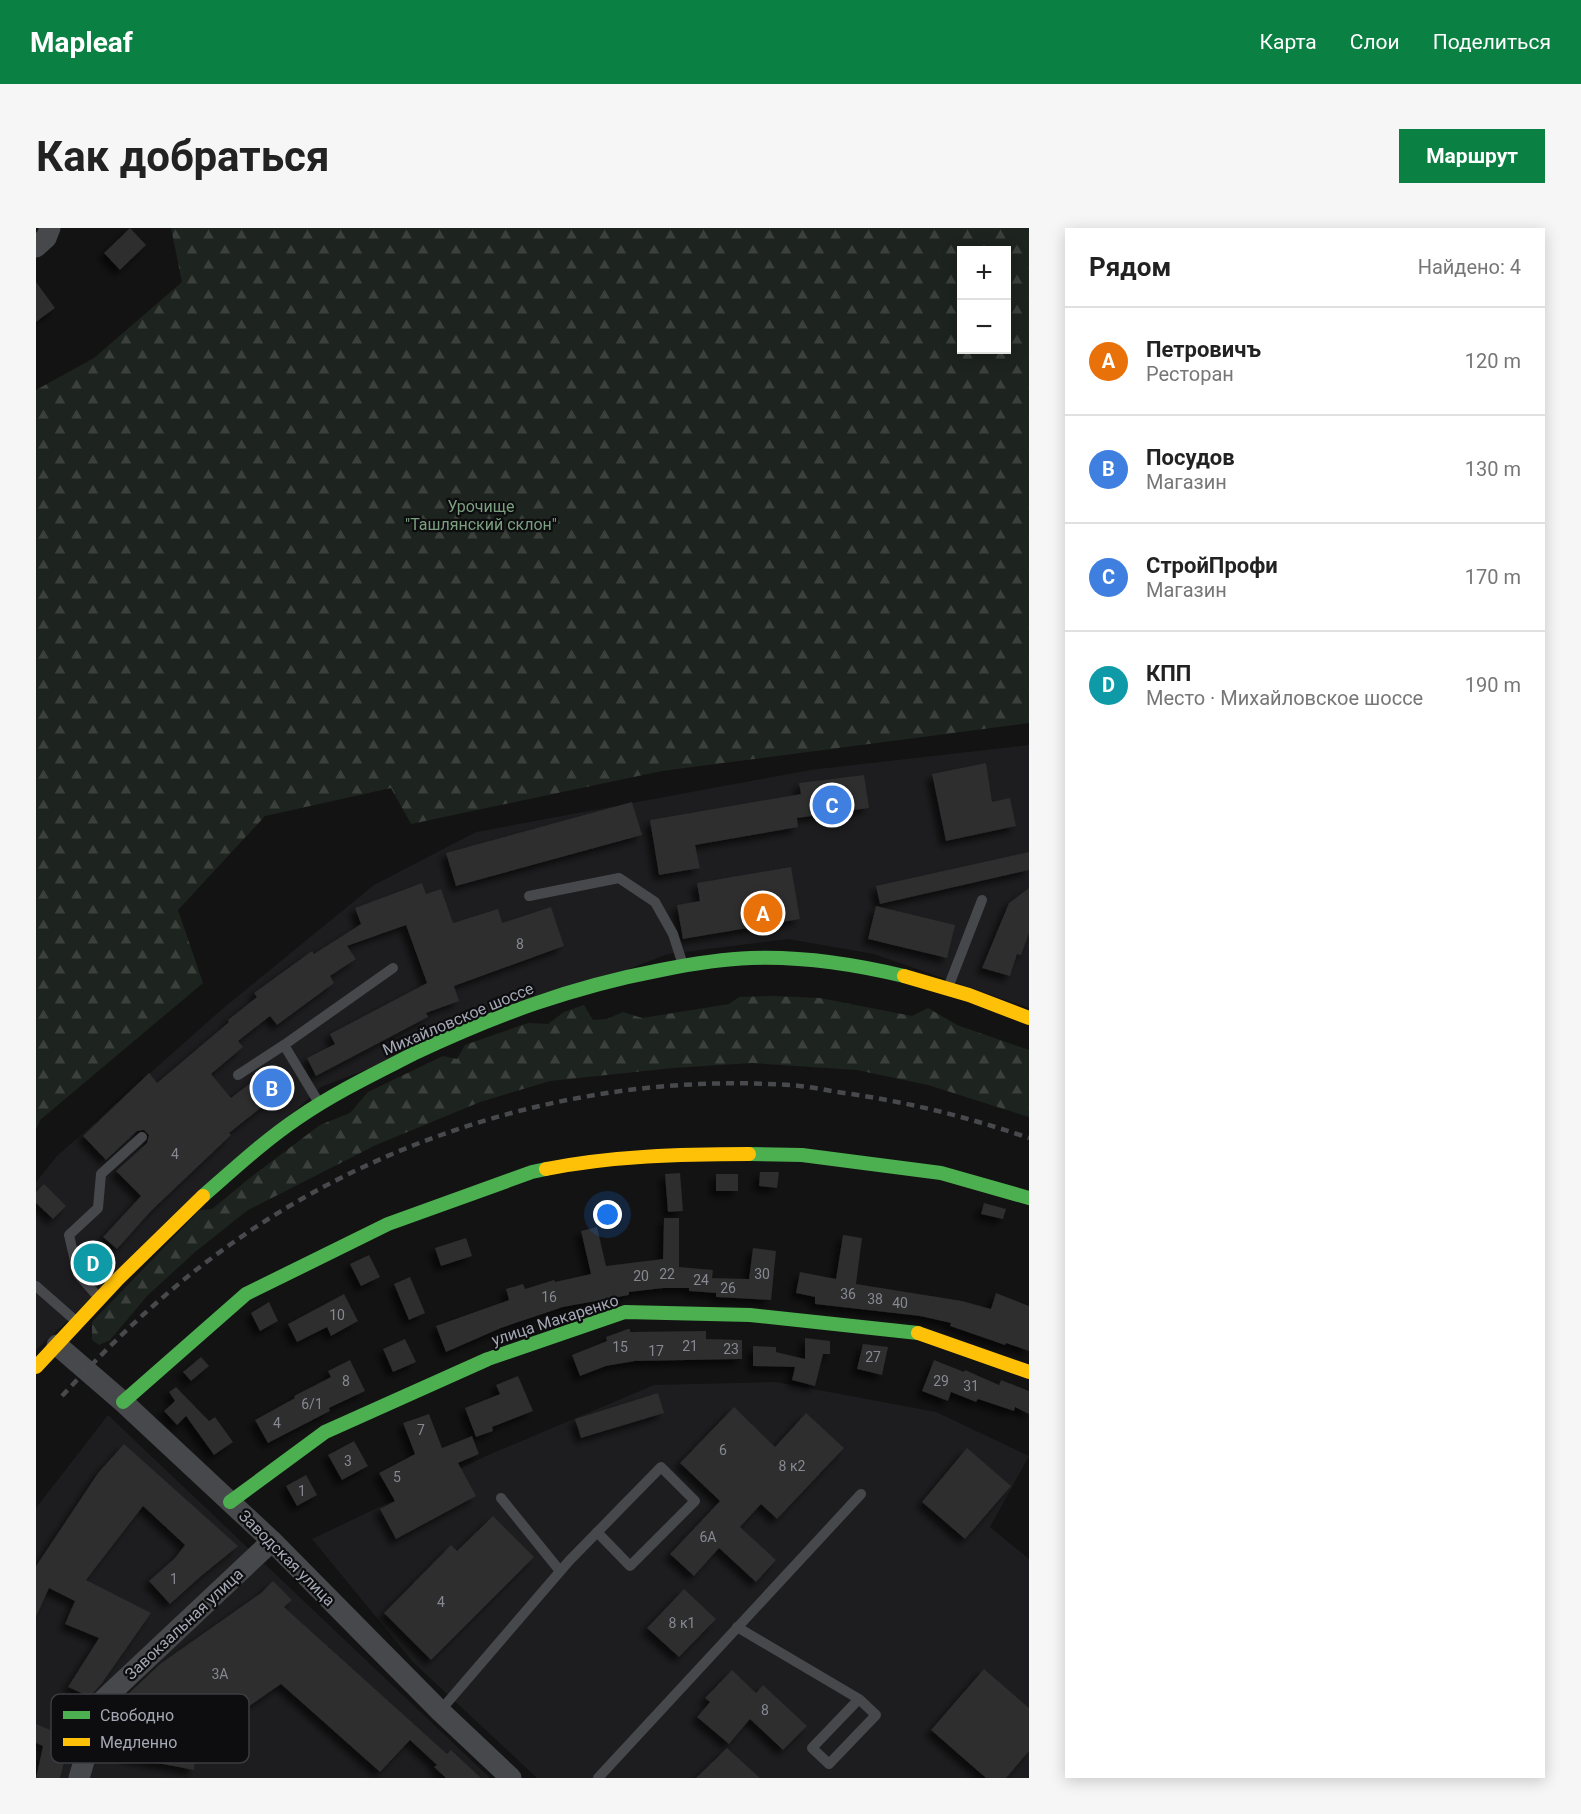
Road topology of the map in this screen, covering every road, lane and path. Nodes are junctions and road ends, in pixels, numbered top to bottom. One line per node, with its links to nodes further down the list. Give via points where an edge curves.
1 (529, 896): 3 (lane, via 619,878 655,902 673,934)
2 (982, 900): 5 (lane)
3 (683, 965): 5 (street, Михайловское шоссе, via 729,958 828,961); 9 (street, Михайловское шоссе, via 623,977 526,1005 450,1037)
4 (393, 968): 7 (lane)
5 (948, 988): 6 (street, Михайловское шоссе)
6 (1029, 1018)
7 (284, 1045): 8 (lane); 9 (lane)
8 (238, 1075)
9 (319, 1104): 13 (street, Михайловское шоссе, via 264,1143 181,1214)
10 (142, 1137): 13 (lane, via 101,1174 98,1208 69,1235 78,1274)
11 (1029, 1198): 18 (street, via 941,1173 802,1155 706,1154 588,1161 532,1172 388,1224 246,1294)
12 (36, 1286): 14 (lane)
13 (99, 1298): 14 (street, Михайловское шоссе)
14 (77, 1322): 15 (street, Михайловское шоссе)
15 (57, 1345): 16 (street, Михайловское шоссе); 18 (street, Заводская улица)
16 (36, 1367)
17 (1029, 1372): 21 (street, улица Макаренко, via 915,1332 750,1315 625,1312 488,1359 325,1432)
18 (123, 1402): 21 (street, Заводская улица)
19 (861, 1494): 25 (lane)
20 (501, 1498): 24 (lane)
21 (230, 1502): 23 (street, Заводская улица)
22 (597, 1532): 22 (lane, via 662,1467 695,1501 630,1566); 24 (lane)
23 (273, 1541): 26 (street, Завокзальная улица); 28 (street, Заводская улица)
24 (560, 1571): 28 (lane)
25 (737, 1627): 27 (lane); 32 (lane)
26 (109, 1694)
27 (859, 1699): 27 (lane, via 812,1748 829,1764 876,1715)
28 (440, 1711): 31 (street, Заводская улица)
29 (83, 1763): 30 (street, Завокзальная улица)
30 (79, 1778)
31 (511, 1778)
32 (598, 1778)

